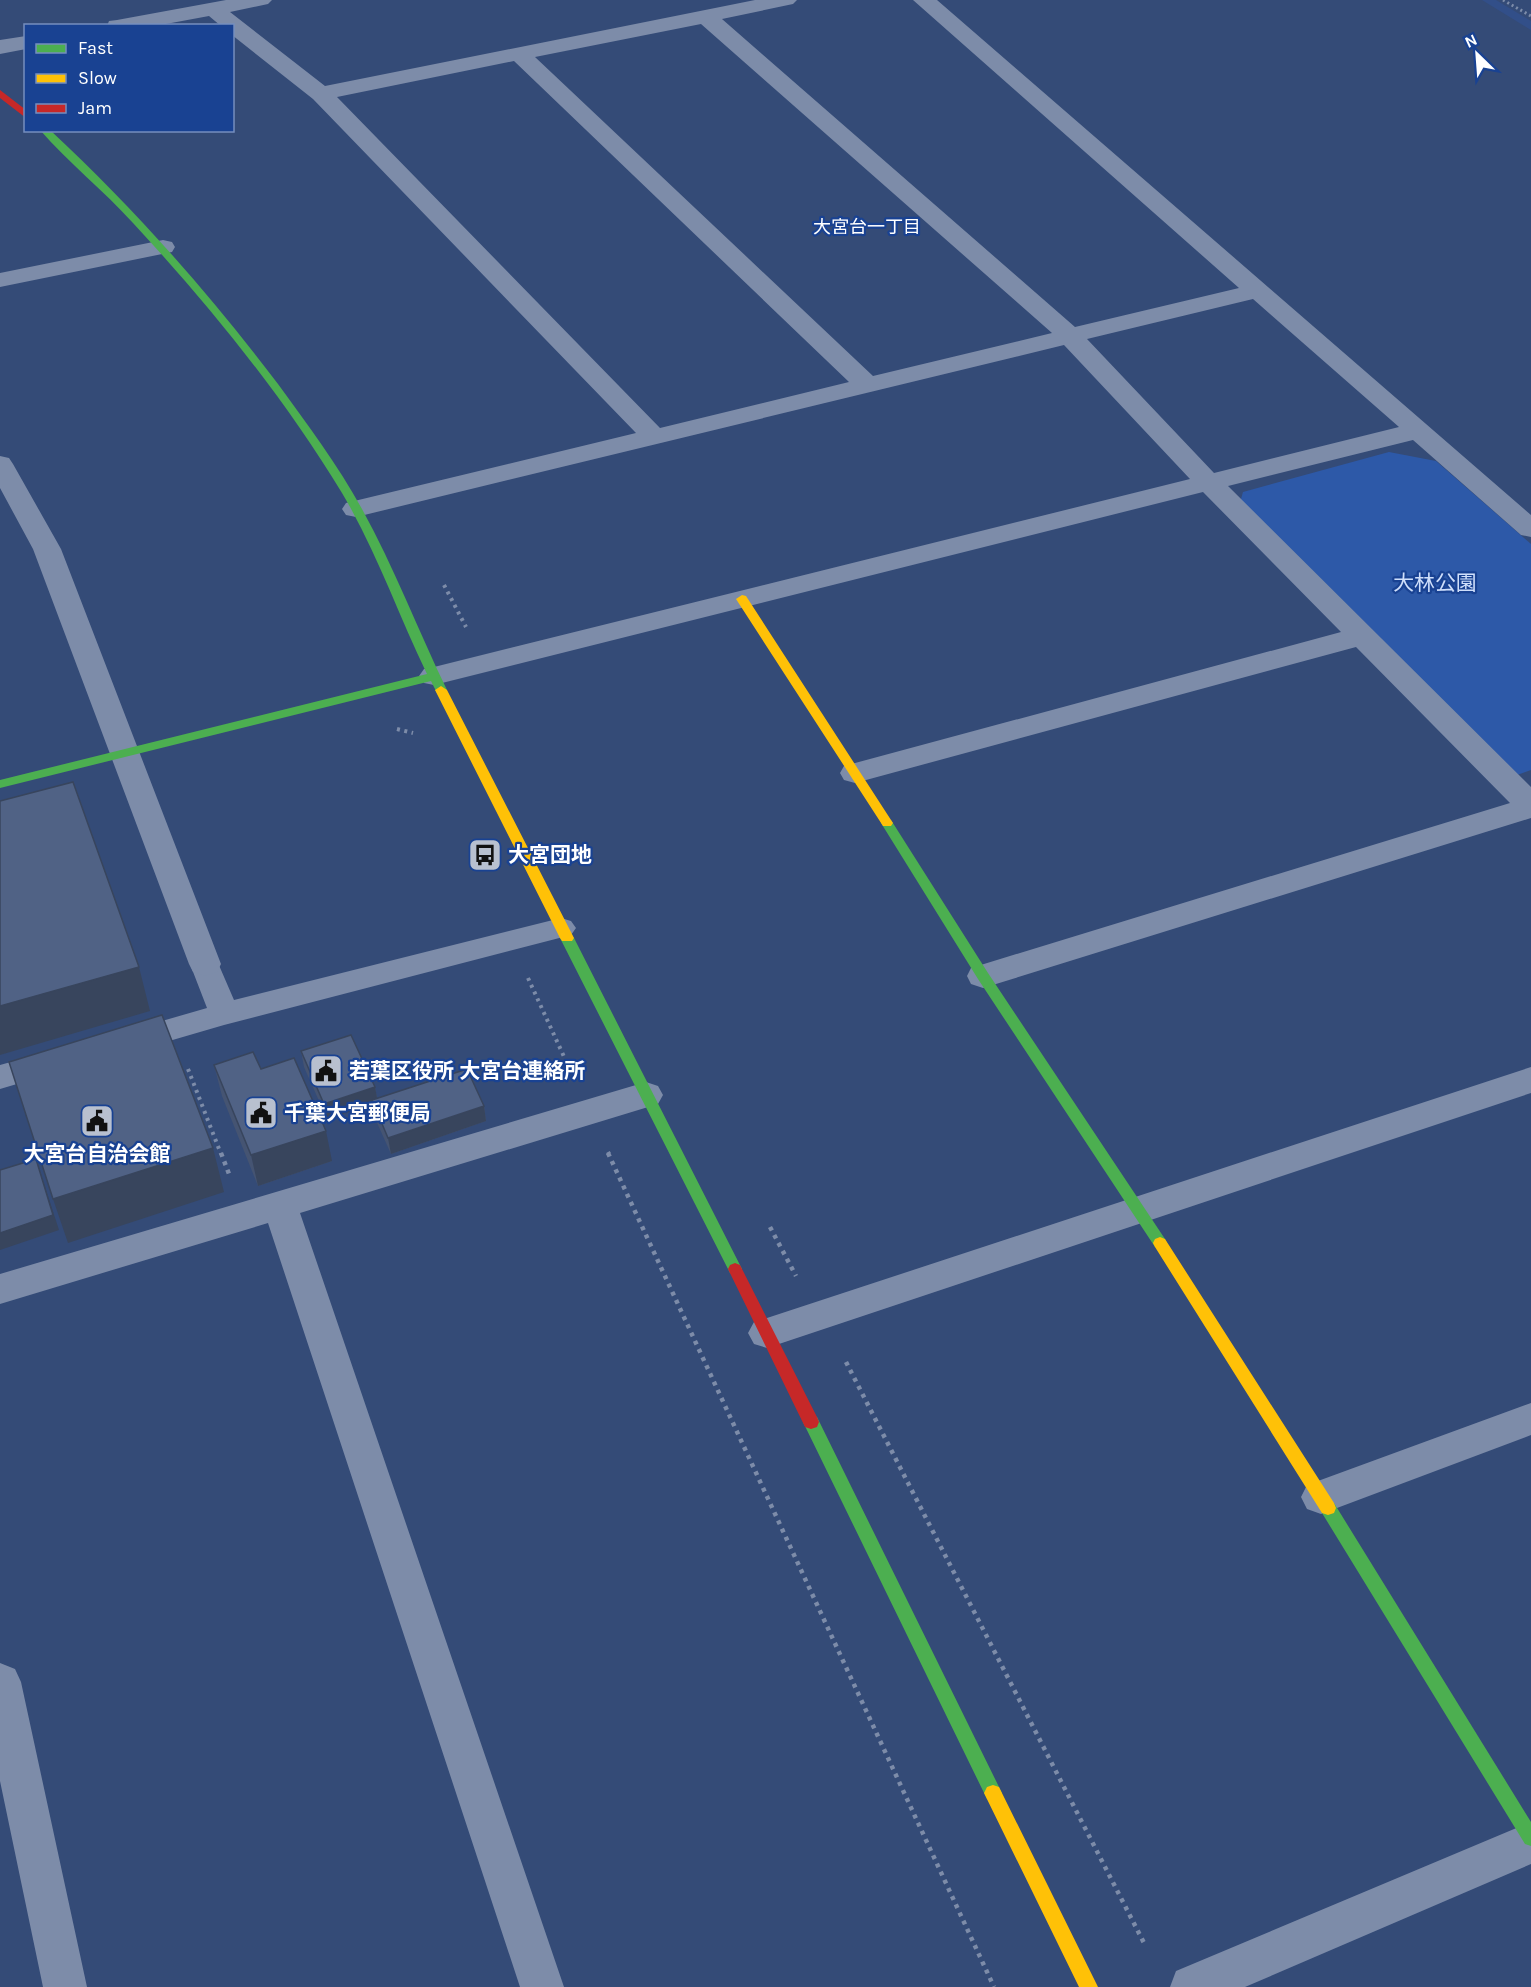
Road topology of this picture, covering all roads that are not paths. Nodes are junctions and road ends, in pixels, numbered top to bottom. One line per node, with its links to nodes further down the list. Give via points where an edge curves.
1 (261, 0): 4 (street)
2 (786, 0): 5 (street)
3 (924, 0): 18 (street)
4 (212, 8): 6 (street); 7 (street)
5 (705, 16): 11 (street); 19 (street)
6 (128, 24)
7 (232, 24)
8 (234, 25): 13 (street)
9 (24, 42): 10 (street)
10 (0, 47)
11 (519, 54): 13 (street); 20 (street)
12 (0, 93): 14 (street)
13 (321, 94): 22 (street)
14 (24, 113)
15 (46, 132): 16 (street)
16 (163, 247): 17 (street); 25 (street, via 226,321 300,422)
17 (0, 280)
18 (1256, 291): 19 (street); 21 (street)
19 (1070, 336): 20 (street); 24 (street)
20 (867, 385): 22 (street)
21 (1416, 431): 24 (street); 26 (street)
22 (654, 437): 25 (street)
23 (0, 464): 30 (street, via 47,549)
24 (1209, 483): 27 (street); 28 (street)
25 (356, 509): 29 (street)
26 (1531, 529)
27 (742, 600): 29 (street); 31 (street)
28 (1361, 636): 31 (street); 33 (street)
29 (434, 676): 30 (street); 34 (street)
30 (125, 752): 32 (street); 35 (street)
31 (855, 773): 36 (street)
32 (0, 784)
33 (1531, 806): 36 (street)
34 (561, 928): 37 (lane); 40 (street)
35 (205, 964): 37 (lane)
36 (982, 976): 42 (street)
37 (224, 1014): 38 (lane)
38 (0, 1077)
39 (1531, 1080): 42 (street)
40 (646, 1095): 41 (street); 44 (street)
41 (262, 1210): 43 (street); 51 (street)
42 (1139, 1210): 44 (street); 46 (street)
43 (0, 1289)
44 (767, 1333): 52 (street)
45 (1531, 1419): 46 (street)
46 (1321, 1497): 48 (street)
47 (0, 1682): 50 (street)
48 (1531, 1838)
49 (1531, 1843): 53 (street)
50 (65, 1987)
51 (542, 1987)
52 (1089, 1987)
53 (1192, 1987)

